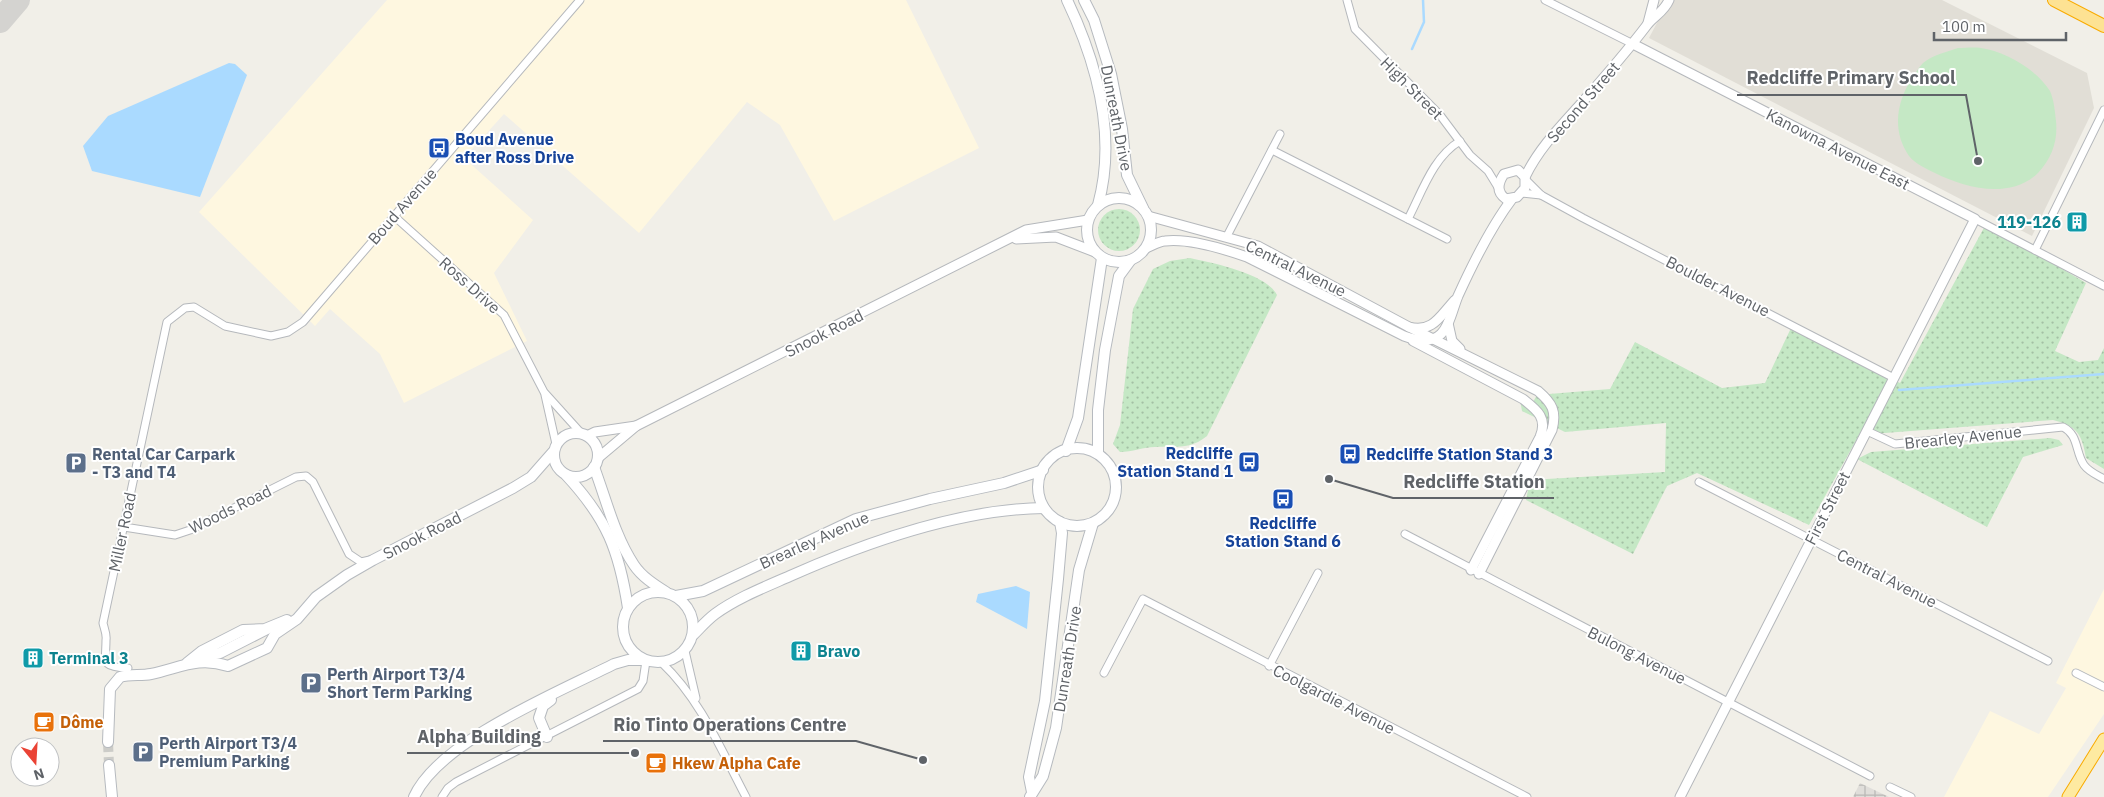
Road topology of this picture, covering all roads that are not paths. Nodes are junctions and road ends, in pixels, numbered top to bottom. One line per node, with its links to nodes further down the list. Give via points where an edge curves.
1 (580, 0): 29 (street, Boud Avenue)
2 (1068, 0): 27 (main road, Dunreath Drive, via 1083,33 1102,108 1106,139 1104,182)
3 (1084, 0): 28 (main road, Dunreath Drive, via 1094,20 1111,74 1127,175)
4 (1346, 0): 16 (street, High Street, via 1355,29 1440,115)
5 (1545, 0): 13 (street, Kanowna Avenue East)
6 (1654, 0): 11 (street)
7 (1669, 0): 11 (street, via 1662,12)
8 (2054, 0): 12 (highway)
9 (2061, 0): 10 (highway)
10 (2104, 19)
11 (1648, 23): 13 (street, Second Street)
12 (2104, 26)
13 (1633, 44): 18 (street, Second Street); 31 (street, Kanowna Avenue East)
14 (2104, 110): 38 (street)
15 (1280, 134): 17 (street)
16 (1460, 141): 20 (street, High Street); 30 (street, via 1438,160)
17 (1272, 150): 30 (street); 34 (street)
18 (1533, 160): 19 (street, Second Street); 22 (street, Second Street)
19 (1518, 170): 21 (street, Second Street); 22 (street)
20 (1488, 171): 21 (street); 23 (street, High Street)
21 (1506, 173): 23 (street, via 1500,182)
22 (1525, 178): 24 (street, Second Street); 25 (street, Boulder Avenue)
23 (1500, 192): 26 (street); 33 (street)
24 (1522, 193): 25 (street, Boulder Avenue); 26 (street)
25 (1542, 195): 51 (street, Boulder Avenue)
26 (1512, 200): 33 (street)
27 (1098, 205): 28 (main road, via 1126,198); 32 (main road)
28 (1146, 212): 34 (street, Central Avenue, via 1183,227); 37 (main road, via 1152,232)
29 (394, 216): 43 (street, Boud Avenue, via 302,322 288,332 271,336 225,326); 52 (street, Ross Drive, via 504,315)
30 (1408, 219): 36 (street)
31 (1975, 219): 38 (street, Kanowna Avenue East); 51 (street, First Street)
32 (1088, 220): 35 (street, Snook Road, via 1026,230); 39 (main road, via 1087,237)
33 (1496, 221): 42 (street)
34 (1227, 236): 46 (street, Central Avenue, via 1258,246)
35 (1011, 239): 39 (street, Snook Road, via 1056,237); 53 (street, Snook Road)
36 (1447, 239)
37 (1146, 248): 40 (main road); 47 (street, Central Avenue, via 1164,240 1222,248 1247,256)
38 (2035, 250): 41 (street, Kanowna Avenue East)
39 (1098, 255): 40 (main road, via 1120,263); 57 (main road, via 1078,418)
40 (1130, 261): 58 (main road, via 1120,276 1104,350 1098,410)
41 (2104, 286)
42 (1458, 296): 44 (street); 45 (street)
43 (194, 307): 67 (street, Miller Road, via 185,308 167,322)
44 (1448, 323): 48 (street); 50 (street, Central Avenue, via 1452,342)
45 (1434, 324): 46 (street, Central Avenue, via 1417,329); 48 (street)
46 (1409, 327): 48 (street, Central Avenue)
47 (1404, 336): 48 (street, Central Avenue, via 1422,341); 49 (street, Central Avenue)
48 (1435, 338): 49 (street); 50 (street, Central Avenue)
49 (1446, 357): 71 (street, Central Avenue, via 1523,400 1543,420 1540,437)
50 (1472, 358): 71 (street, Central Avenue, via 1538,391 1553,405 1555,412 1552,430)
51 (1894, 378): 54 (street, First Street)
52 (544, 392): 55 (street, Ross Drive); 56 (street, Ross Drive)
53 (636, 426): 55 (street, Snook Road); 59 (street, Snook Road)
54 (1866, 431): 62 (street, Brearley Avenue, via 1895,444 2062,427 2073,435 2084,465); 69 (street, First Street)
55 (584, 435): 56 (main road, via 566,435); 59 (main road, via 596,445)
56 (555, 448): 61 (main road, via 557,468); 70 (main road, Snook Road, via 531,476 513,488)
57 (1066, 451): 58 (main road, via 1082,449); 60 (main road, via 1048,461)
58 (1098, 454): 66 (main road, via 1110,466 1116,485 1113,504)
59 (596, 462): 61 (main road, via 584,476); 73 (main road, via 618,531 633,564 649,581)
60 (1042, 470): 64 (main road, via 1038,483); 73 (main road, Brearley Avenue, via 1004,483 856,518 703,591)
61 (566, 475): 74 (main road, via 595,508 606,527 620,564)
62 (2104, 480)
63 (1699, 482): 69 (street, Central Avenue)
64 (1044, 508): 65 (main road); 77 (main road, Brearley Avenue, via 1008,510 965,518 838,555 715,614)
65 (1060, 522): 66 (main road, via 1082,526); 98 (main road, Dunreath Drive, via 1062,533 1045,701 1030,777)
66 (1093, 523): 98 (main road, Dunreath Drive, via 1079,570 1056,728 1043,776)
67 (124, 527): 70 (street, Woods Road, via 175,535 296,477 306,476 313,482 349,554 361,562); 85 (street, Miller Road, via 103,623 104,652 108,664 113,668)
68 (1405, 534): 71 (street, Bulong Avenue)
69 (1811, 540): 81 (street, Central Avenue); 90 (street, First Street)
70 (373, 560): 75 (main road, Snook Road, via 326,588)
71 (1475, 572): 90 (street, Bulong Avenue)
72 (1318, 573): 84 (street)
73 (672, 595): 74 (main road, via 645,594); 77 (main road, via 685,603 691,613)
74 (628, 608): 80 (main road, via 623,620 624,635 630,650)
75 (302, 612): 76 (main road); 76 (main road, Snook Road, via 292,622)
76 (273, 628): 79 (main road, via 220,653); 82 (main road); 82 (main road, via 266,648 231,666)
77 (693, 635): 78 (main road)
78 (685, 651): 83 (main road, via 670,661); 91 (street)
79 (192, 659): 82 (main road); 94 (main road, via 152,674 116,679 110,689)
80 (645, 660): 83 (main road); 88 (main road, via 622,661); 92 (street, via 641,686)
81 (2048, 661)
82 (216, 662)
83 (662, 662): 91 (street)
84 (1269, 666): 86 (street, Coolgardie Avenue, via 1143,599); 103 (street, Coolgardie Avenue)
85 (128, 668)
86 (1104, 673)
87 (2076, 673): 89 (street)
88 (577, 683): 92 (main road, via 546,703 541,710 540,724); 100 (main road, via 500,722 458,748 427,775)
89 (2104, 687)
90 (1728, 702): 96 (street, Bulong Avenue); 104 (street, First Street)
91 (697, 703): 102 (street)
92 (547, 737): 101 (street, via 456,782)
93 (2104, 739): 106 (highway)
94 (108, 742)
95 (109, 765): 99 (main road)
96 (1870, 776)
97 (1890, 787): 105 (street)
98 (1031, 794)
99 (112, 797)
100 (414, 797)
101 (442, 797)
102 (746, 797)
103 (1527, 797)
104 (1680, 797)
105 (1911, 797)
106 (2068, 797)

